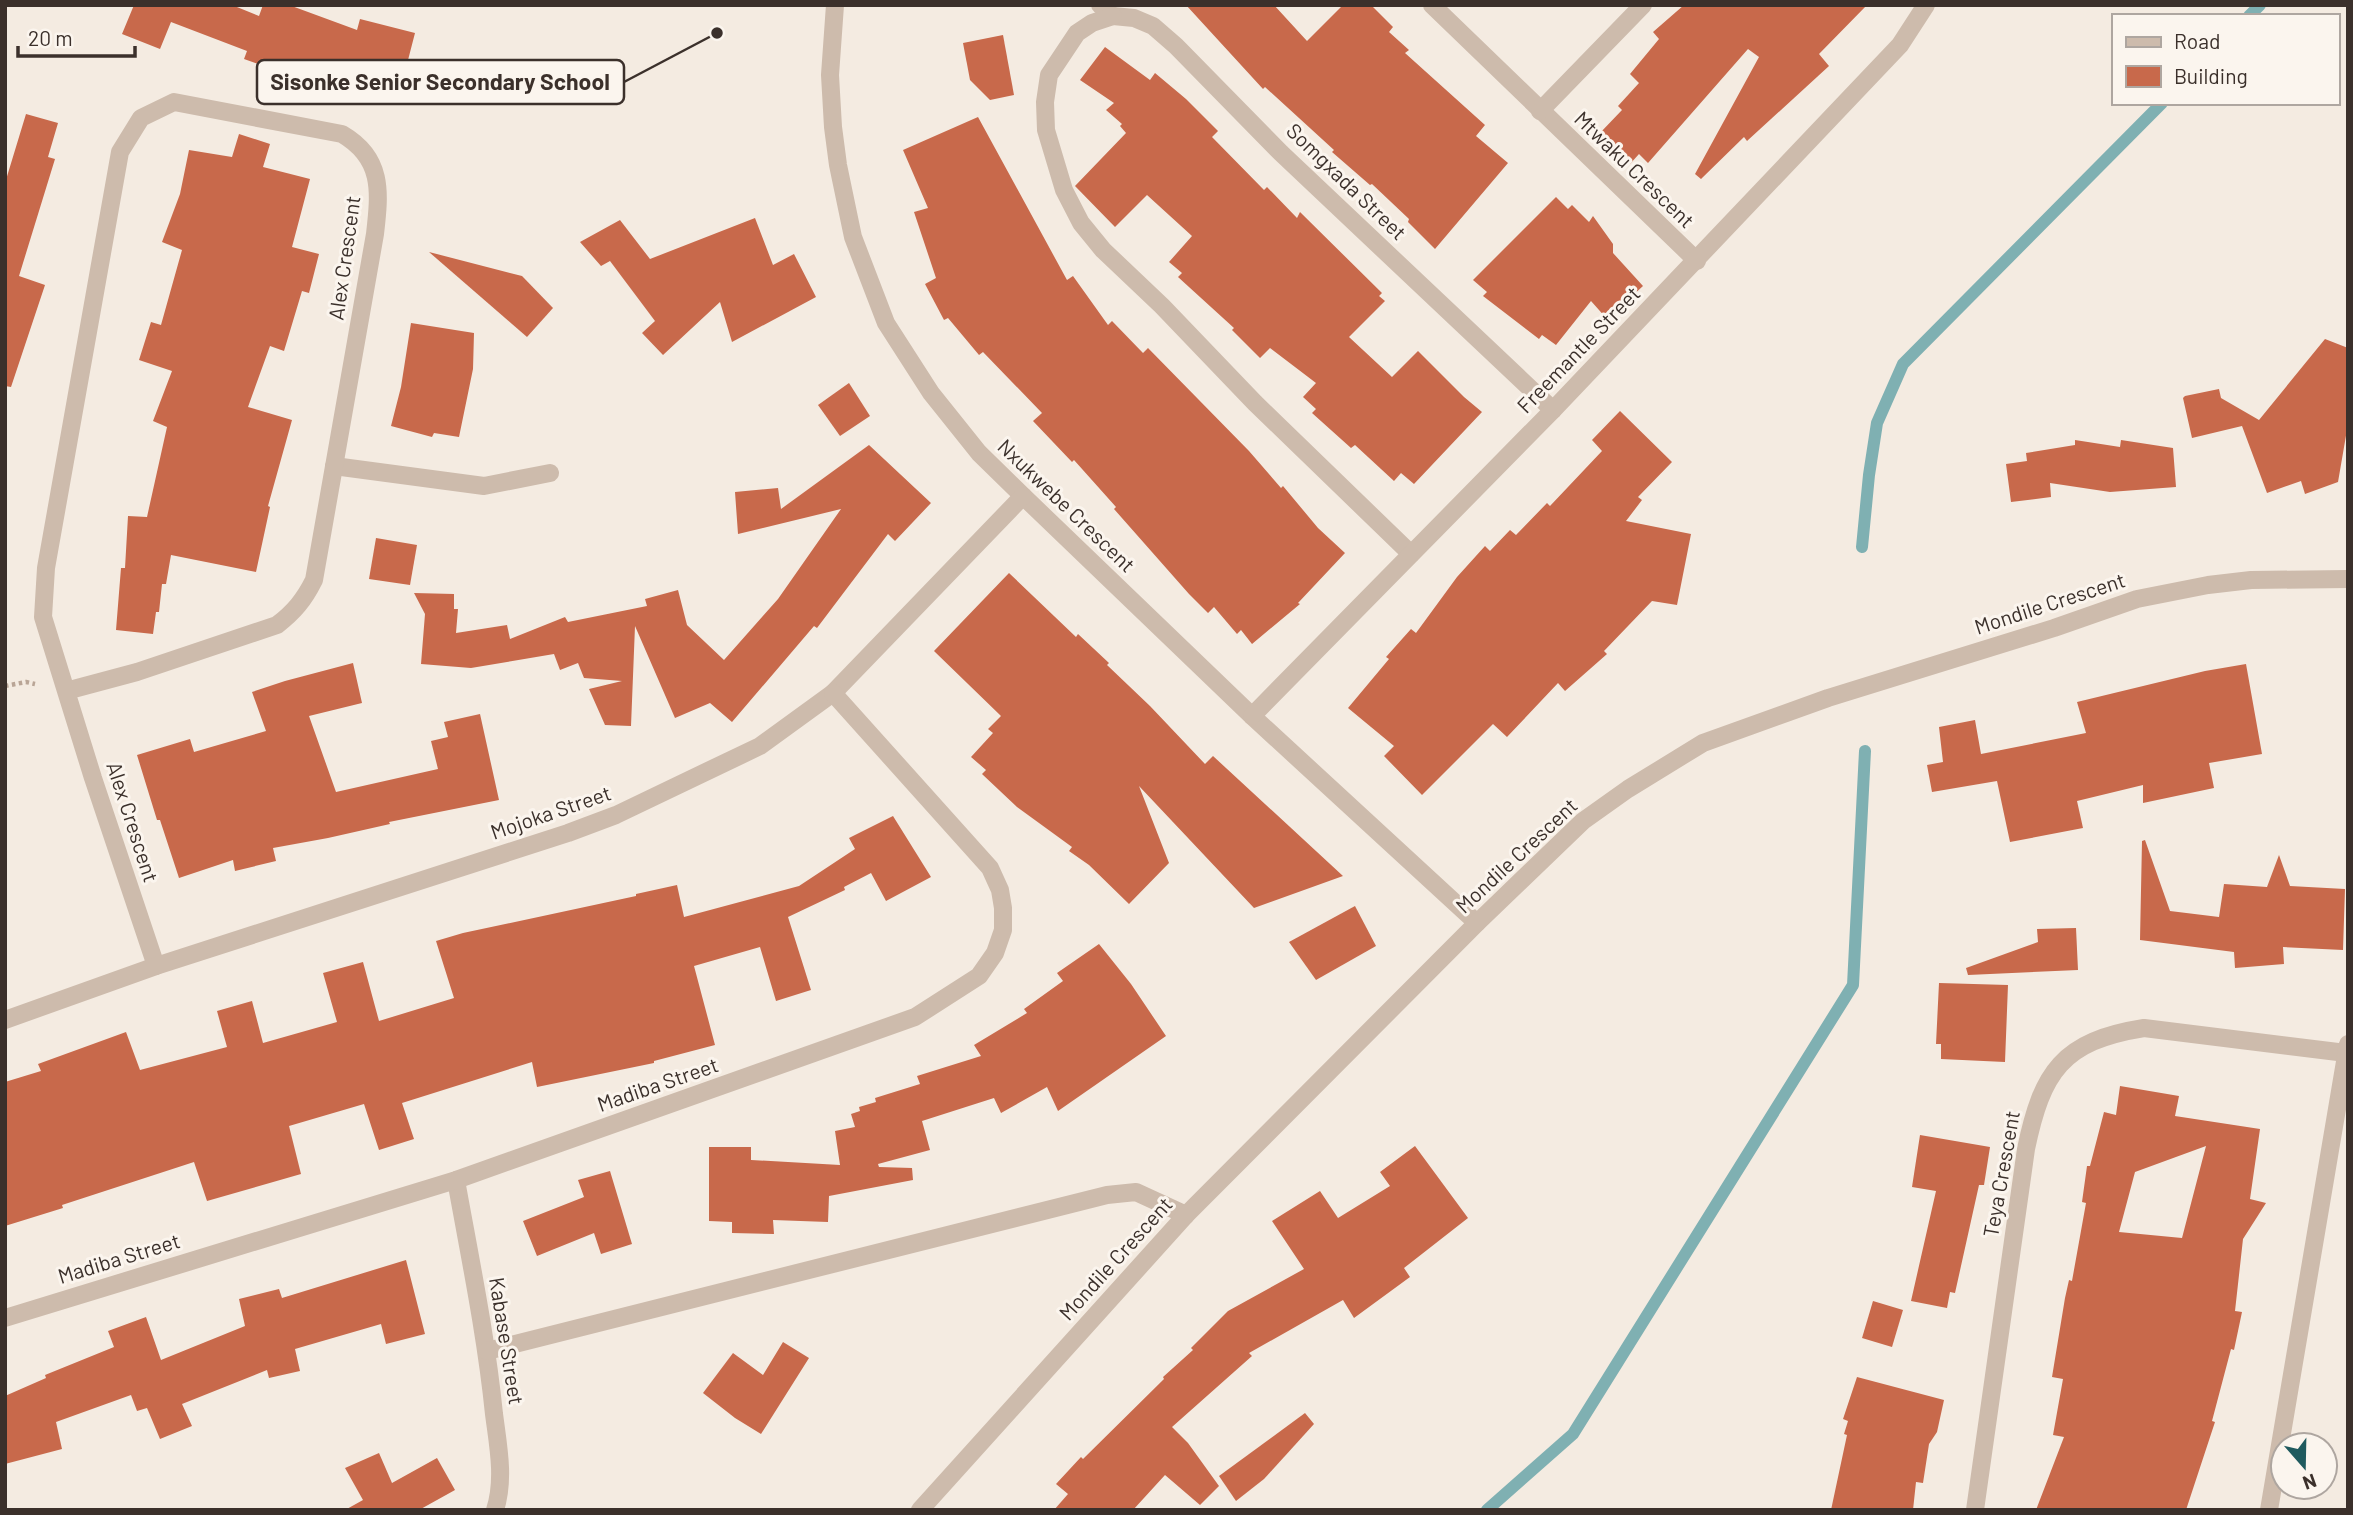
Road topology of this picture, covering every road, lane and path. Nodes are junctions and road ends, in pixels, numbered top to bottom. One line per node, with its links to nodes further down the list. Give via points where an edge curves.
1 (835, 5): 11 (street, Nxukwebe Crescent, via 830,75 833,127 853,237 886,323 931,393 979,453)
2 (1432, 5): 6 (street, Mtwaku Crescent)
3 (1643, 5): 6 (street, Mtwaku Crescent)
4 (1926, 5): 7 (street, Freemantle Street, via 1900,46)
5 (1106, 10): 8 (street, Somgxada Street, via 1153,26 1176,46 1292,163); 12 (street, via 1076,33 1049,75 1045,102 1046,130 1064,190 1081,223 1255,403)
6 (1540, 111): 7 (street, Mtwaku Crescent)
7 (1697, 261): 8 (street, Freemantle Street)
8 (1553, 410): 12 (street, Freemantle Street)
9 (334, 466): 10 (street, via 484,486); 14 (street, Alex Crescent, via 314,580 293,612 277,625); 14 (street, Alex Crescent, via 375,234 379,197 371,161 357,143 342,134 197,105 174,102 156,109 141,118 120,152 46,568 43,617)
10 (550, 473)
11 (1023, 496): 15 (street, Mojoka Street); 16 (street, Nxukwebe Crescent)
12 (1411, 554): 16 (street, Freemantle Street)
13 (2348, 579): 17 (street, Mondile Crescent, via 2251,580 2137,599 1703,743 1583,821)
14 (66, 691): 18 (street, Alex Crescent)
15 (833, 693): 18 (street, Mojoka Street, via 761,746 616,815); 21 (street, Madiba Street, via 990,868 1000,890 1003,930 995,953 979,976 915,1017 873,1034)
16 (1252, 716): 17 (street, Nxukwebe Crescent)
17 (1478, 923): 22 (street, Mondile Crescent)
18 (156, 966): 19 (street, Mojoka Street)
19 (5, 1020)
20 (2347, 1049): 27 (street, Teya Crescent, via 2144,1028 2091,1041 2050,1077 2026,1149); 28 (street, Teya Crescent)
21 (456, 1180): 23 (street, Madiba Street); 24 (street, Kabase Street)
22 (1186, 1215): 24 (street, via 1136,1192 1107,1195); 26 (street, Mondile Crescent)
23 (5, 1318)
24 (487, 1350): 25 (street, Kabase Street, via 500,1470)
25 (495, 1510)
26 (920, 1510)
27 (1975, 1510)
28 (2269, 1510)

